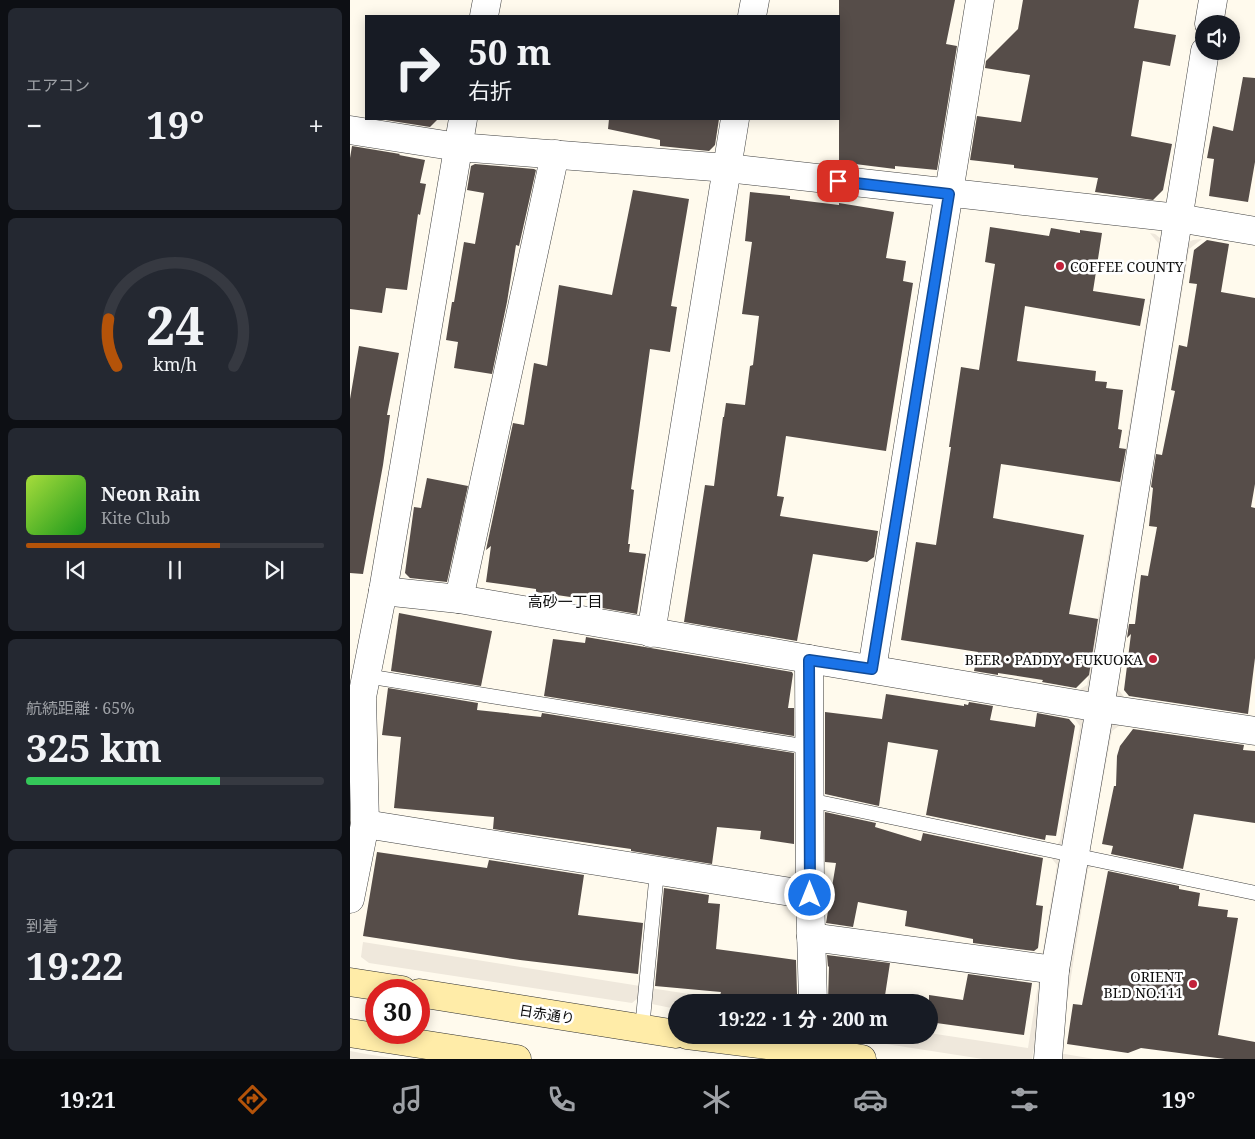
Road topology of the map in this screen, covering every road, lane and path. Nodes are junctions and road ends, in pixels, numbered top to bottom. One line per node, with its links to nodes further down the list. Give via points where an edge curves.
1 (487, 0): 5 (street)
2 (755, 0): 6 (street)
3 (980, 0): 15 (street)
4 (1213, 0): 7 (street)
5 (484, 15)
6 (752, 15)
7 (1210, 15)
8 (1204, 60): 16 (street)
9 (463, 120): 12 (street)
10 (735, 120): 14 (street)
11 (350, 130): 12 (street)
12 (458, 146): 13 (street); 18 (street)
13 (555, 154): 14 (street); 19 (street)
14 (727, 168): 15 (street); 20 (street)
15 (949, 194): 16 (street); 22 (street)
16 (1178, 218): 17 (street); 24 (street)
17 (1255, 231)
18 (383, 592): 19 (street); 23 (street)
19 (459, 599): 20 (street)
20 (651, 633): 21 (street)
21 (809, 660): 22 (street); 26 (street)
22 (872, 669): 24 (street)
23 (359, 689): 26 (lane); 28 (street)
24 (1100, 708): 25 (street); 29 (street)
25 (1255, 731)
26 (809, 747): 27 (street)
27 (809, 800): 29 (lane); 32 (street)
28 (365, 824): 30 (street); 33 (street)
29 (1075, 855): 31 (lane); 35 (street)
30 (657, 871): 32 (street); 40 (lane)
31 (1255, 893)
32 (810, 895): 34 (street)
33 (350, 898)
34 (811, 937): 35 (street); 38 (street)
35 (1055, 970): 48 (street)
36 (350, 982): 37 (main road)
37 (365, 984)
38 (813, 994)
39 (430, 995): 40 (main road, 日赤通り)
40 (642, 1029): 42 (main road, 日赤通り)
41 (350, 1033): 45 (main road)
42 (668, 1033)
43 (775, 1044): 44 (main road)
44 (814, 1048): 47 (main road)
45 (454, 1054): 46 (main road)
46 (517, 1059)
47 (862, 1059)
48 (1048, 1059)

